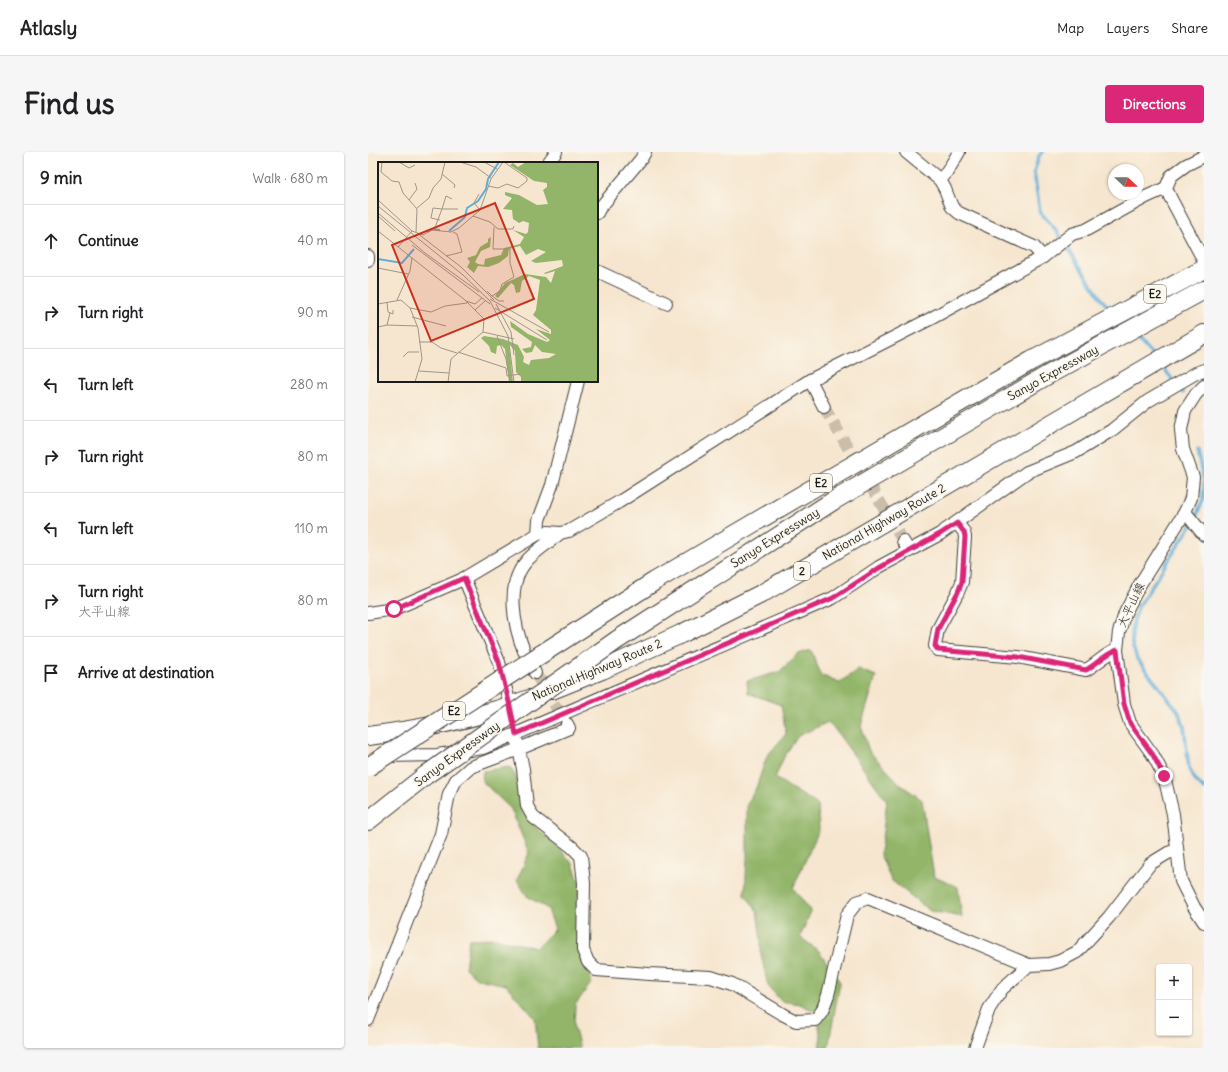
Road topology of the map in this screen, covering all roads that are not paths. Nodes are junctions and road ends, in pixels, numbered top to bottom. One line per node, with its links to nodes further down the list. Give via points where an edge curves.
1 (556, 152): 6 (street)
2 (645, 152): 9 (street)
3 (906, 152): 7 (street)
4 (959, 152): 7 (street)
5 (1204, 156): 8 (street, via 1171,176)
6 (549, 162)
7 (940, 180): 11 (street, via 952,207 959,213 1034,246)
8 (1166, 188): 11 (street, via 1146,196 1086,230 1072,234); 13 (street)
9 (598, 210)
10 (368, 256): 12 (street)
11 (1043, 257): 20 (street, via 930,319)
12 (368, 260)
13 (1204, 261)
14 (1204, 269): 38 (highway, Sanyo Expressway / E2, bridge, via 1030,361 655,581)
15 (598, 272): 17 (street)
16 (1204, 290): 39 (highway, Sanyo Expressway / E2, bridge, via 1046,376 834,501 617,640 426,775)
17 (666, 303)
18 (1204, 334): 32 (highway, National Highway Route 2 / 2, via 762,594 602,670)
19 (1204, 370): 24 (street, via 1148,401 1112,430 1076,452 1027,472)
20 (810, 380): 23 (street); 26 (street, via 619,502 569,531)
21 (578, 382): 27 (street, via 552,485 539,520)
22 (1204, 386): 25 (street, 大平山線, via 1185,411 1181,430 1183,449 1193,477 1191,498)
23 (824, 408)
24 (957, 523): 30 (street, via 965,537 962,582 938,629 935,646 938,650 1018,657 1086,670); 34 (street, via 940,534 906,546 879,568 833,598)
25 (1194, 523): 30 (street, 大平山線, via 1140,584 1125,613)
26 (560, 533): 27 (street); 31 (street, via 524,564 513,594 524,651)
27 (538, 534): 28 (street)
28 (464, 578): 29 (street, via 394,609); 32 (street, via 499,662)
29 (368, 613)
30 (1117, 650): 40 (street, 大平山線, via 1124,704 1130,723 1153,755 1164,776 1173,814)
31 (535, 673)
32 (510, 706): 34 (street); 35 (highway, National Highway Route 2 / 2, via 447,723)
33 (567, 724): 36 (street, via 569,728)
34 (516, 734): 36 (street); 37 (street, via 483,748 437,755)
35 (368, 736)
36 (519, 749): 42 (street, via 527,806 533,817 572,846 580,856 584,883 583,950 588,962 596,970 711,977 732,984 796,1021 815,1020 822,1011 828,995 847,915 857,902 868,898); 43 (street, via 471,767 456,780 449,794 441,834)
37 (368, 757)
38 (368, 767)
39 (368, 821)
40 (1177, 850): 41 (street, 大平山線, via 1181,881); 42 (street, via 1150,864 1109,917 1077,952 1049,964)
41 (1203, 918)
42 (1029, 965): 44 (street, via 1002,989 989,1009)
43 (368, 1020)
44 (975, 1048)

